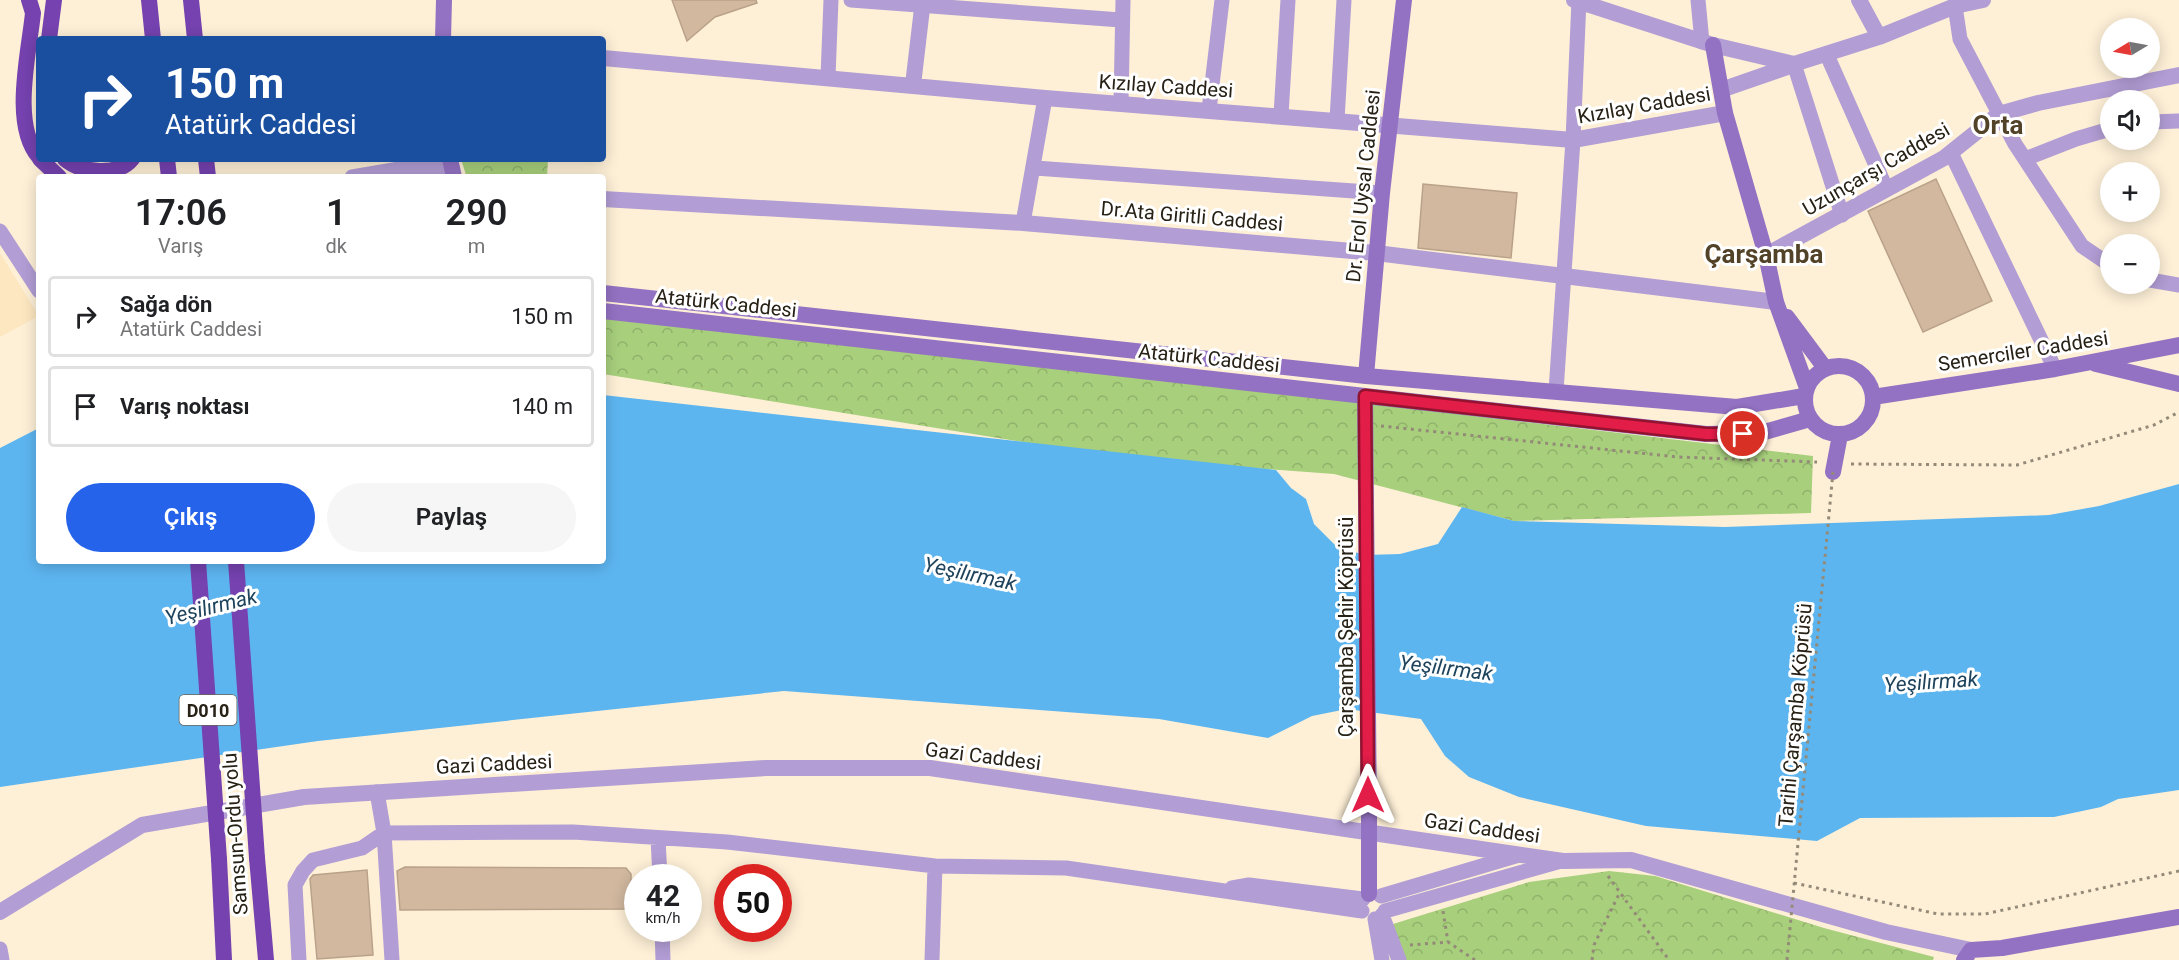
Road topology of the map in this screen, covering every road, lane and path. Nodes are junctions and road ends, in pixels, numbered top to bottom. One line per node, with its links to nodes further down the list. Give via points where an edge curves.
1 (29, 0): 47 (highway, via 33,13 22,115)
2 (54, 0): 20 (highway)
3 (149, 0): 21 (highway); 22 (highway)
4 (191, 0): 23 (highway)
5 (444, 0): 24 (main road)
6 (831, 0): 31 (street)
7 (851, 0): 17 (street)
8 (1123, 0): 19 (street)
9 (1222, 0): 36 (street)
10 (1288, 0): 39 (street)
11 (1344, 0): 40 (street)
12 (1404, 0): 43 (main road, Dr. Erol Uysal Caddesi)
13 (1578, 0): 26 (street); 45 (street)
14 (1698, 0): 26 (street)
15 (1859, 0): 25 (street)
16 (1983, 0): 18 (street)
17 (922, 3): 19 (street); 32 (street)
18 (1954, 3): 25 (street); 38 (street, via 1960,39)
19 (1121, 20): 35 (street)
20 (49, 36)
21 (147, 36)
22 (153, 36)
23 (195, 36)
24 (443, 36)
25 (1880, 37): 27 (street)
26 (1708, 44): 29 (street); 33 (main road)
27 (1827, 55): 29 (street); 56 (street)
28 (606, 58): 31 (street, Kızılay Caddesi)
29 (1794, 64): 33 (street); 59 (street)
30 (2179, 75): 38 (street, Uzunçarşı Caddesi)
31 (828, 77): 32 (street, Kızılay Caddesi)
32 (913, 85): 34 (street, Kızılay Caddesi)
33 (1721, 90): 37 (main road)
34 (1046, 98): 35 (street, Kızılay Caddesi); 52 (street)
35 (1121, 103): 36 (street, Kızılay Caddesi)
36 (1209, 110): 39 (street, Kızılay Caddesi)
37 (1725, 113): 45 (street, Kızılay Caddesi); 63 (main road)
38 (1999, 114): 46 (street, Uzunçarşı Caddesi); 48 (street)
39 (1281, 115): 40 (street, Kızılay Caddesi)
40 (1337, 120): 43 (street, Kızılay Caddesi)
41 (2179, 121): 42 (street)
42 (2160, 122)
43 (1391, 124): 45 (street, Kızılay Caddesi); 57 (main road, Dr. Erol Uysal Caddesi)
44 (2100, 133): 48 (street)
45 (1573, 140): 65 (street)
46 (1951, 153): 56 (street, Uzunçarşı Caddesi); 75 (street)
47 (36, 154)
48 (2025, 159): 64 (street, via 2082,246)
49 (44, 162): 54 (highway)
50 (70, 162): 51 (highway, via 84,170 103,171)
51 (128, 162)
52 (1035, 168): 57 (street); 60 (street)
53 (452, 169): 55 (street, via 405,168)
54 (56, 174)
55 (370, 174)
56 (1886, 188): 59 (street, Uzunçarşı Caddesi)
57 (1382, 193): 62 (main road, Dr. Erol Uysal Caddesi)
58 (606, 199): 60 (street, Dr.Ata Giritli Caddesi)
59 (1842, 215): 63 (street, Uzunçarşı Caddesi)
60 (1023, 223): 62 (street, Dr.Ata Giritli Caddesi)
61 (0, 231): 68 (street)
62 (1377, 253): 65 (street, Dr.Ata Giritli Caddesi); 76 (main road, Dr. Erol Uysal Caddesi)
63 (1766, 255): 70 (main road)
64 (2100, 258)
65 (1565, 276): 70 (street, Dr.Ata Giritli Caddesi); 78 (street)
66 (2160, 282): 67 (street)
67 (2179, 285)
68 (36, 286)
69 (606, 293): 76 (main road, Atatürk Caddesi)
70 (1776, 302): 74 (main road); 79 (main road)
71 (606, 311): 80 (main road, Atatürk Caddesi)
72 (2179, 345): 73 (main road, Semerciler Caddesi)
73 (2090, 362): 75 (main road, Semerciler Caddesi); 77 (main road)
74 (1825, 368): 79 (main road, via 1815,375); 81 (main road, via 1836,365 1856,370 1865,377)
75 (2055, 369): 81 (main road, Semerciler Caddesi)
76 (1366, 376): 78 (main road, Atatürk Caddesi); 80 (main road, Dr. Erol Uysal Caddesi, via 1375,387 1374,392)
77 (2179, 384)
78 (1556, 391): 79 (main road, Atatürk Caddesi, via 1737,407)
79 (1805, 392): 83 (main road)
80 (1365, 396): 83 (main road, Atatürk Caddesi, via 1706,434 1761,434); 84 (main road, Çarşamba Şehir Köprüsü)
81 (1873, 397): 85 (main road, via 1868,418 1861,426)
82 (2179, 412): 87 (path, via 2154,425 2017,465)
83 (1810, 419): 85 (main road, via 1818,428)
84 (1365, 424): 86 (path, via 1678,457); 103 (main road, Çarşamba Şehir Köprüsü, bridge, via 1368,817)
85 (1840, 435): 88 (main road)
86 (1819, 462)
87 (1851, 464)
88 (1833, 472): 100 (path, Tarihi Çarşamba Köprüsü, bridge)
89 (198, 564): 113 (highway, Samsun-Ordu yolu / D010, bridge)
90 (236, 564): 114 (highway, Samsun-Ordu yolu / D010, bridge)
91 (377, 792): 92 (street); 94 (street, Gazi Caddesi, via 766,768 930,768); 104 (street, Gazi Caddesi, via 304,796 142,825)
92 (384, 833): 93 (street, via 573,832); 115 (street, via 362,848 313,860 303,871 295,885); 116 (street)
93 (658, 838): 97 (street); 98 (street)
94 (1520, 855): 95 (street, Gazi Caddesi); 103 (street)
95 (1563, 861): 96 (street, Gazi Caddesi); 102 (street)
96 (1596, 861): 101 (path); 111 (street, Gazi Caddesi, via 1631,860)
97 (659, 864)
98 (935, 866): 103 (street, via 1066,868 1225,890 1248,885); 118 (street)
99 (2179, 871): 100 (path, via 1985,914 1938,914)
100 (1794, 884): 123 (path, Tarihi Çarşamba Köprüsü, bridge)
101 (1620, 892): 121 (path, via 1594,945); 122 (path)
102 (1440, 896): 103 (street); 107 (path)
103 (1374, 906): 109 (street); 119 (street)
104 (0, 912)
105 (2179, 917): 110 (main road)
106 (662, 942): 117 (street)
107 (1448, 942): 109 (path); 120 (path)
108 (0, 949): 112 (street)
109 (1397, 953)
110 (1998, 954): 111 (main road)
111 (1967, 955)
112 (2, 960)
113 (224, 960)
114 (266, 960)
115 (299, 960)
116 (392, 960)
117 (663, 960)
118 (932, 960)
119 (1382, 960)
120 (1475, 960)
121 (1592, 960)
122 (1669, 960)
123 (1787, 960)

